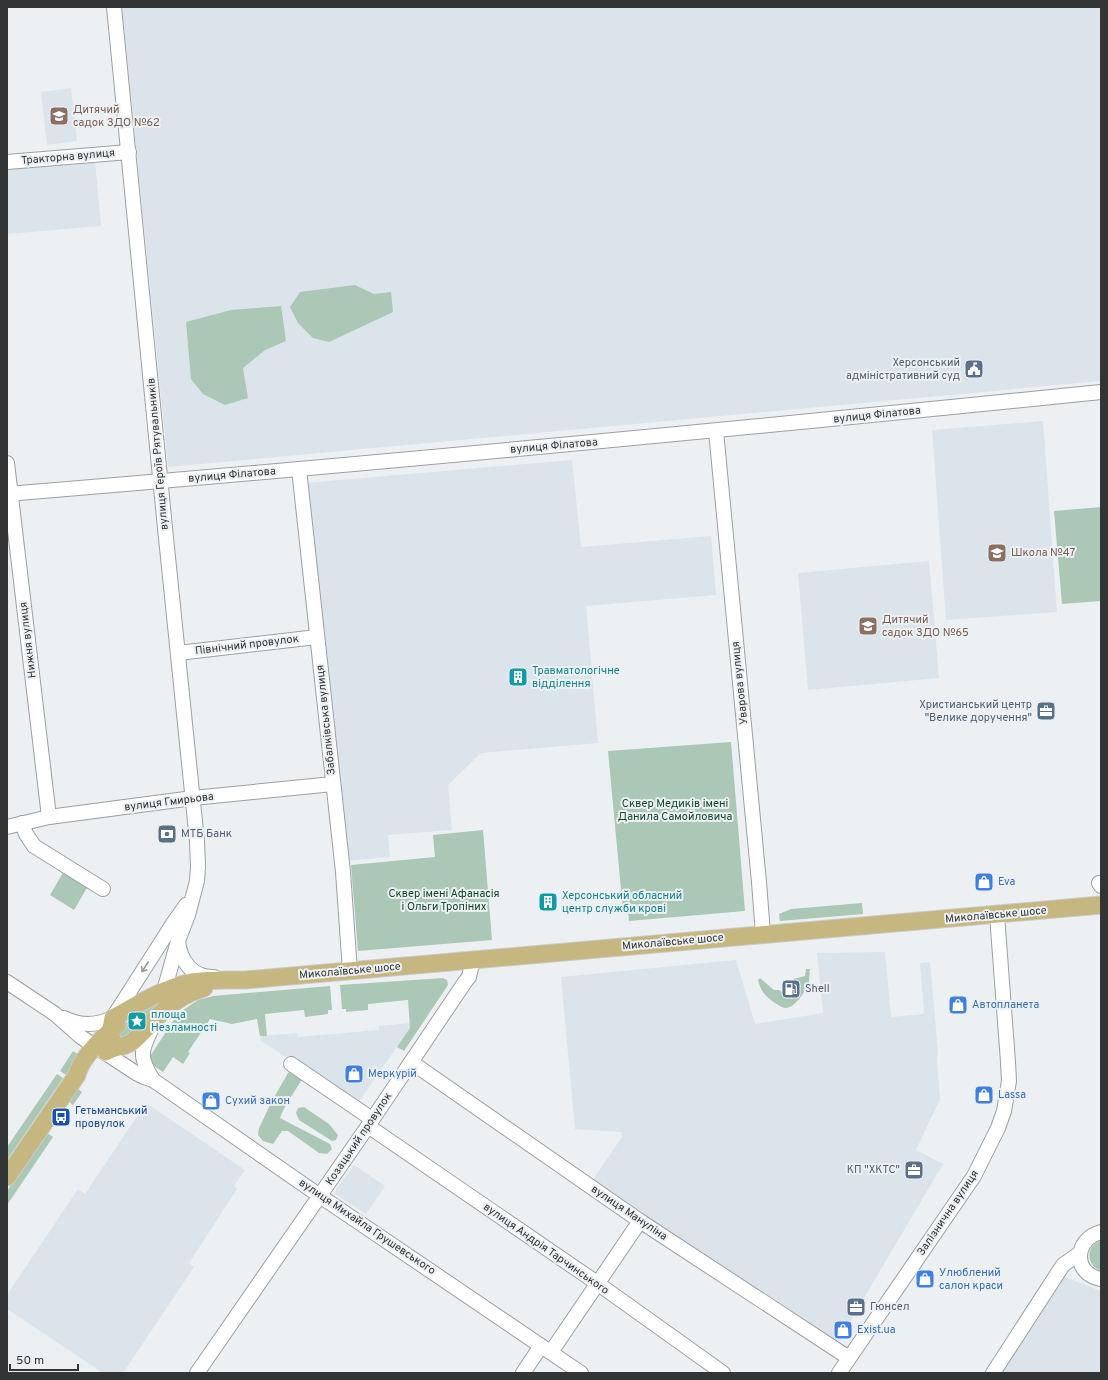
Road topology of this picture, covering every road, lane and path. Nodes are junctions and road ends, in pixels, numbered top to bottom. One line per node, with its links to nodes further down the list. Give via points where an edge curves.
1 (114, 7): 2 (street, вулиця Героїв Рятувальників)
2 (129, 152): 3 (street, Тракторна вулиця); 8 (street, вулиця Героїв Рятувальників)
3 (7, 162)
4 (1101, 392): 5 (street, вулиця Філатова)
5 (716, 431): 7 (street, вулиця Філатова); 20 (street, Уварова вулиця)
6 (7, 463): 9 (street, Нижня вулиця)
7 (300, 469): 8 (street, вулиця Філатова); 10 (street, Забалківська вулиця)
8 (161, 481): 9 (street, вулиця Філатова); 11 (street, вулиця Героїв Рятувальників)
9 (8, 495): 14 (street, Нижня вулиця)
10 (317, 637): 11 (street, Північний провулок); 12 (street, Забалківська вулиця)
11 (178, 653): 13 (street, вулиця Героїв Рятувальників)
12 (333, 784): 13 (street, вулиця Гмирьова); 23 (street, Забалківська вулиця)
13 (193, 798): 14 (street, вулиця Гмирьова); 21 (street, вулиця Героїв Рятувальників, via 197,881 188,915)
14 (49, 817): 15 (street, вулиця Гмирьова)
15 (22, 823): 16 (street, вулиця Гмирьова); 17 (street, via 34,846)
16 (7, 827)
17 (103, 889)
18 (1101, 905): 19 (main road, Миколаївське шосе)
19 (997, 915): 20 (main road, Миколаївське шосе); 41 (street, Залізнична вулиця, via 1009,1081 1002,1118 974,1176)
20 (763, 934): 22 (main road, Миколаївське шосе)
21 (172, 938): 24 (street, via 189,968 200,975 234,976); 26 (street); 28 (street, one-way to 28)
22 (473, 960): 23 (main road, Миколаївське шосе); 29 (street, Козацький провулок, via 469,977)
23 (350, 971): 24 (main road, Миколаївське шосе)
24 (245, 980): 26 (main road, via 196,990 181,998); 26 (main road, via 193,982)
25 (7, 982): 27 (street)
26 (158, 1002): 28 (main road); 28 (main road, via 140,1036 120,1047); 31 (street, via 142,1054)
27 (71, 1024): 28 (street); 28 (street, via 81,1037); 28 (street, via 93,1024)
28 (100, 1050): 31 (street, via 144,1078); 33 (main road)
29 (411, 1062): 32 (street, Козацький провулок); 35 (street, вулиця Мануліна)
30 (291, 1064): 32 (street, вулиця Андрія Тарчинського)
31 (153, 1080): 34 (street, вулиця Михайла Грушевського)
32 (370, 1123): 34 (street, Козацький провулок); 39 (street, вулиця Андрія Тарчинського)
33 (7, 1177)
34 (320, 1196): 40 (street, вулиця Михайла Грушевського); 42 (street, Козацький провулок)
35 (640, 1221): 39 (street); 41 (street, вулиця Мануліна)
36 (1101, 1232): 37 (street, via 1087,1239)
37 (1080, 1253): 38 (street, via 1083,1268); 47 (street, via 1063,1265)
38 (1101, 1279)
39 (597, 1283): 40 (street); 45 (street, вулиця Андрія Тарчинського)
40 (546, 1349): 43 (street); 44 (street, вулиця Михайла Грушевського)
41 (849, 1358): 46 (street, Залізнична вулиця)
42 (198, 1373)
43 (523, 1373)
44 (581, 1373)
45 (723, 1373)
46 (839, 1373)
47 (993, 1373)

